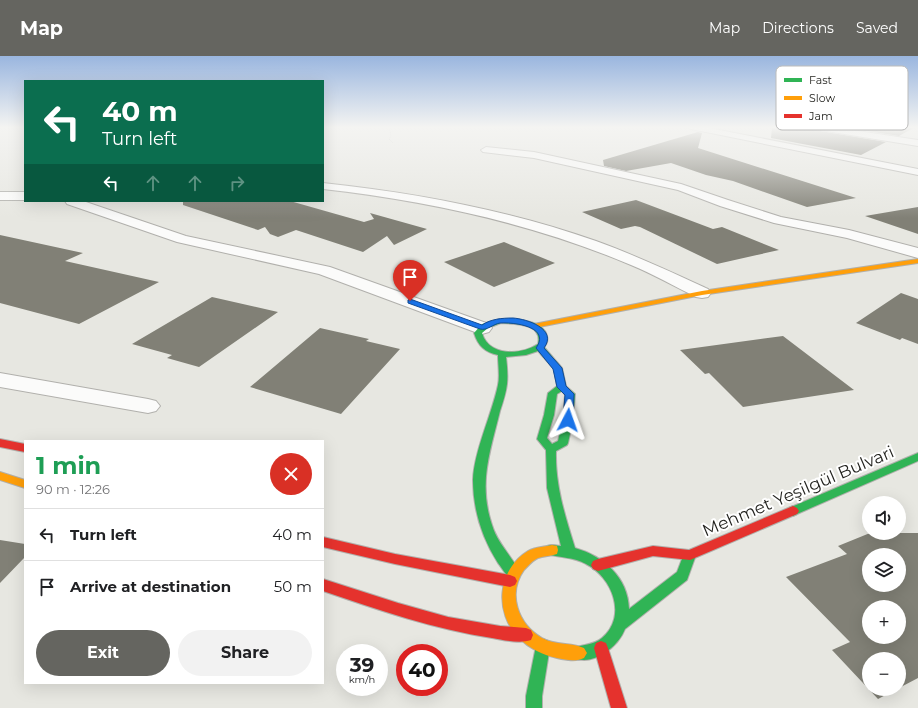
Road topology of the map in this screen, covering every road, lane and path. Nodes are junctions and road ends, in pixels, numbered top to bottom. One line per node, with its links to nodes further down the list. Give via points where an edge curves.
1 (545, 157): 8 (street, via 681,188 779,220 849,234)
2 (844, 157): 3 (street)
3 (918, 172)
4 (324, 186): 10 (street, via 388,194 468,209 561,233 628,258)
5 (0, 196): 6 (street)
6 (24, 196)
7 (75, 202): 12 (street, via 182,239 324,270)
8 (918, 253)
9 (918, 261): 10 (street)
10 (702, 293): 11 (street)
11 (534, 326): 12 (street, via 514,320 490,323); 13 (street, via 544,336)
12 (482, 328): 14 (street, via 478,333 481,345)
13 (540, 348): 14 (street, via 526,354); 16 (street, via 558,368)
14 (502, 355): 28 (street, via 503,384 479,479 486,527)
15 (0, 380): 17 (street)
16 (562, 387): 20 (street, via 553,393 550,415 542,439); 20 (street, via 570,394 568,420 563,443)
17 (148, 406)
18 (0, 443): 19 (street)
19 (24, 448)
20 (551, 449): 25 (street, via 551,479)
21 (918, 457): 26 (street, Mehmet Yeşilgül Bulvari)
22 (0, 476): 23 (street)
23 (24, 484)
24 (324, 542): 28 (street, via 395,559)
25 (569, 551): 27 (street); 28 (street, via 552,550 536,554 523,562)
26 (690, 555): 27 (street, Mehmet Yeşilgül Bulvari, via 653,551); 30 (street, via 682,576)
27 (598, 565): 30 (street, via 617,585 623,604)
28 (511, 577): 31 (street, via 508,604 514,620)
29 (324, 585): 31 (street, via 417,616 472,630)
30 (622, 624): 33 (street, via 614,638)
31 (526, 635): 32 (street)
32 (542, 646): 33 (street, via 562,653 582,654); 34 (street)
33 (601, 648): 35 (street)
34 (534, 708)
35 (619, 708)

